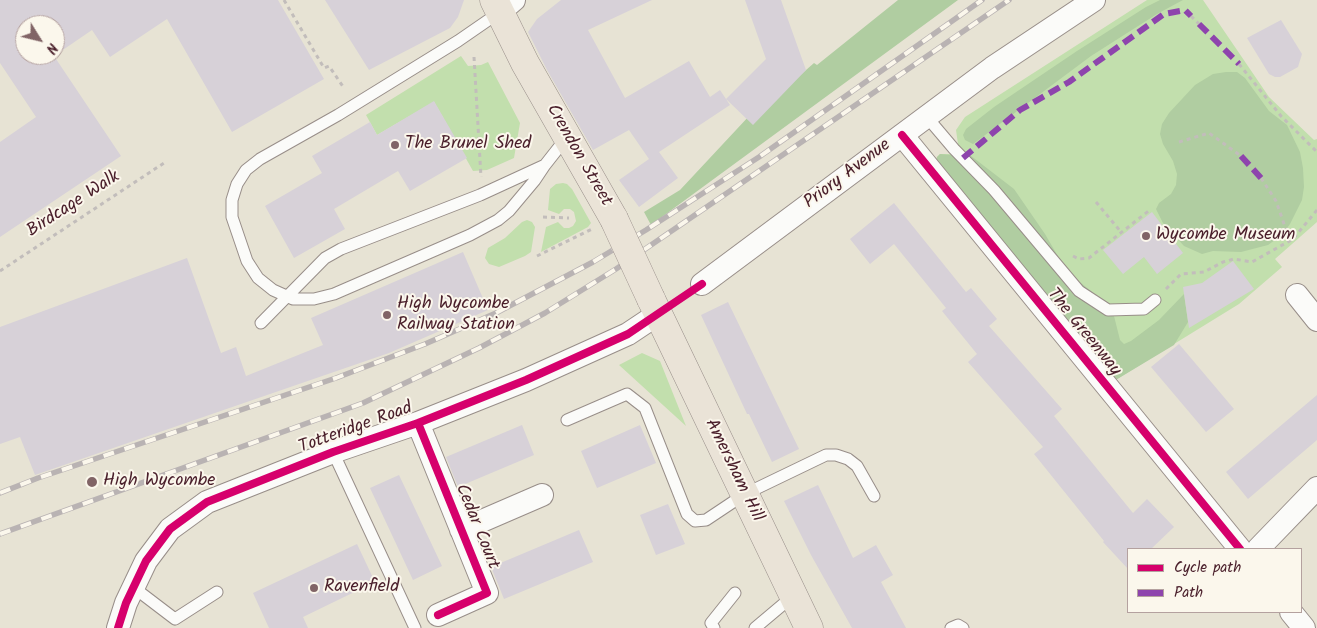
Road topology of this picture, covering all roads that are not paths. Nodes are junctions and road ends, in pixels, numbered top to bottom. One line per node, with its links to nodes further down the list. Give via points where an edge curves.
1 (1094, 0): 3 (street, Priory Avenue)
2 (502, 4): 5 (main road, Crendon Street, via 525,64); 9 (lane, via 458,41 246,170 232,200 232,217 247,261 258,278)
3 (926, 116): 4 (street, Priory Avenue); 10 (lane, via 994,190 1078,291 1108,310 1144,309)
4 (902, 135): 7 (street, Priory Avenue); 22 (street, The Greenway)
5 (567, 138): 6 (lane); 11 (main road, Crendon Street, bridge, via 603,224)
6 (545, 165): 9 (lane, via 480,195 341,249 324,258); 9 (lane, via 509,211 470,235 334,294 314,299)
7 (702, 284)
8 (1298, 295): 12 (street)
9 (286, 296): 13 (lane)
10 (1155, 300)
11 (655, 307): 15 (street, Totteridge Road, via 628,334 526,380); 18 (main road, Amersham Hill)
12 (1317, 320)
13 (261, 323)
14 (567, 420): 18 (lane, via 627,394 645,408 686,514 695,521 706,520)
15 (418, 423): 16 (street, Totteridge Road); 21 (street, Cedar Court)
16 (333, 452): 24 (street, Totteridge Road, via 207,502 170,529 146,561); 32 (lane)
17 (1317, 488): 23 (street)
18 (745, 494): 20 (lane, via 826,455 836,455 857,466); 27 (main road, Amersham Hill)
19 (542, 495): 21 (street, Cedar Court)
20 (874, 496)
21 (461, 530): 29 (street, Cedar Court, via 487,593)
22 (1239, 548)
23 (1259, 548)
24 (133, 587): 30 (lane); 31 (street, Totteridge Road)
25 (217, 592): 30 (lane)
26 (735, 593): 33 (lane, via 711,623)
27 (794, 596): 34 (lane); 35 (main road, Amersham Hill)
28 (1292, 613): 38 (street)
29 (438, 615)
30 (174, 623)
31 (118, 628)
32 (415, 628)
33 (714, 628)
34 (755, 628)
35 (808, 628)
36 (951, 628): 37 (lane, via 958,625)
37 (963, 628)
38 (1304, 628)

